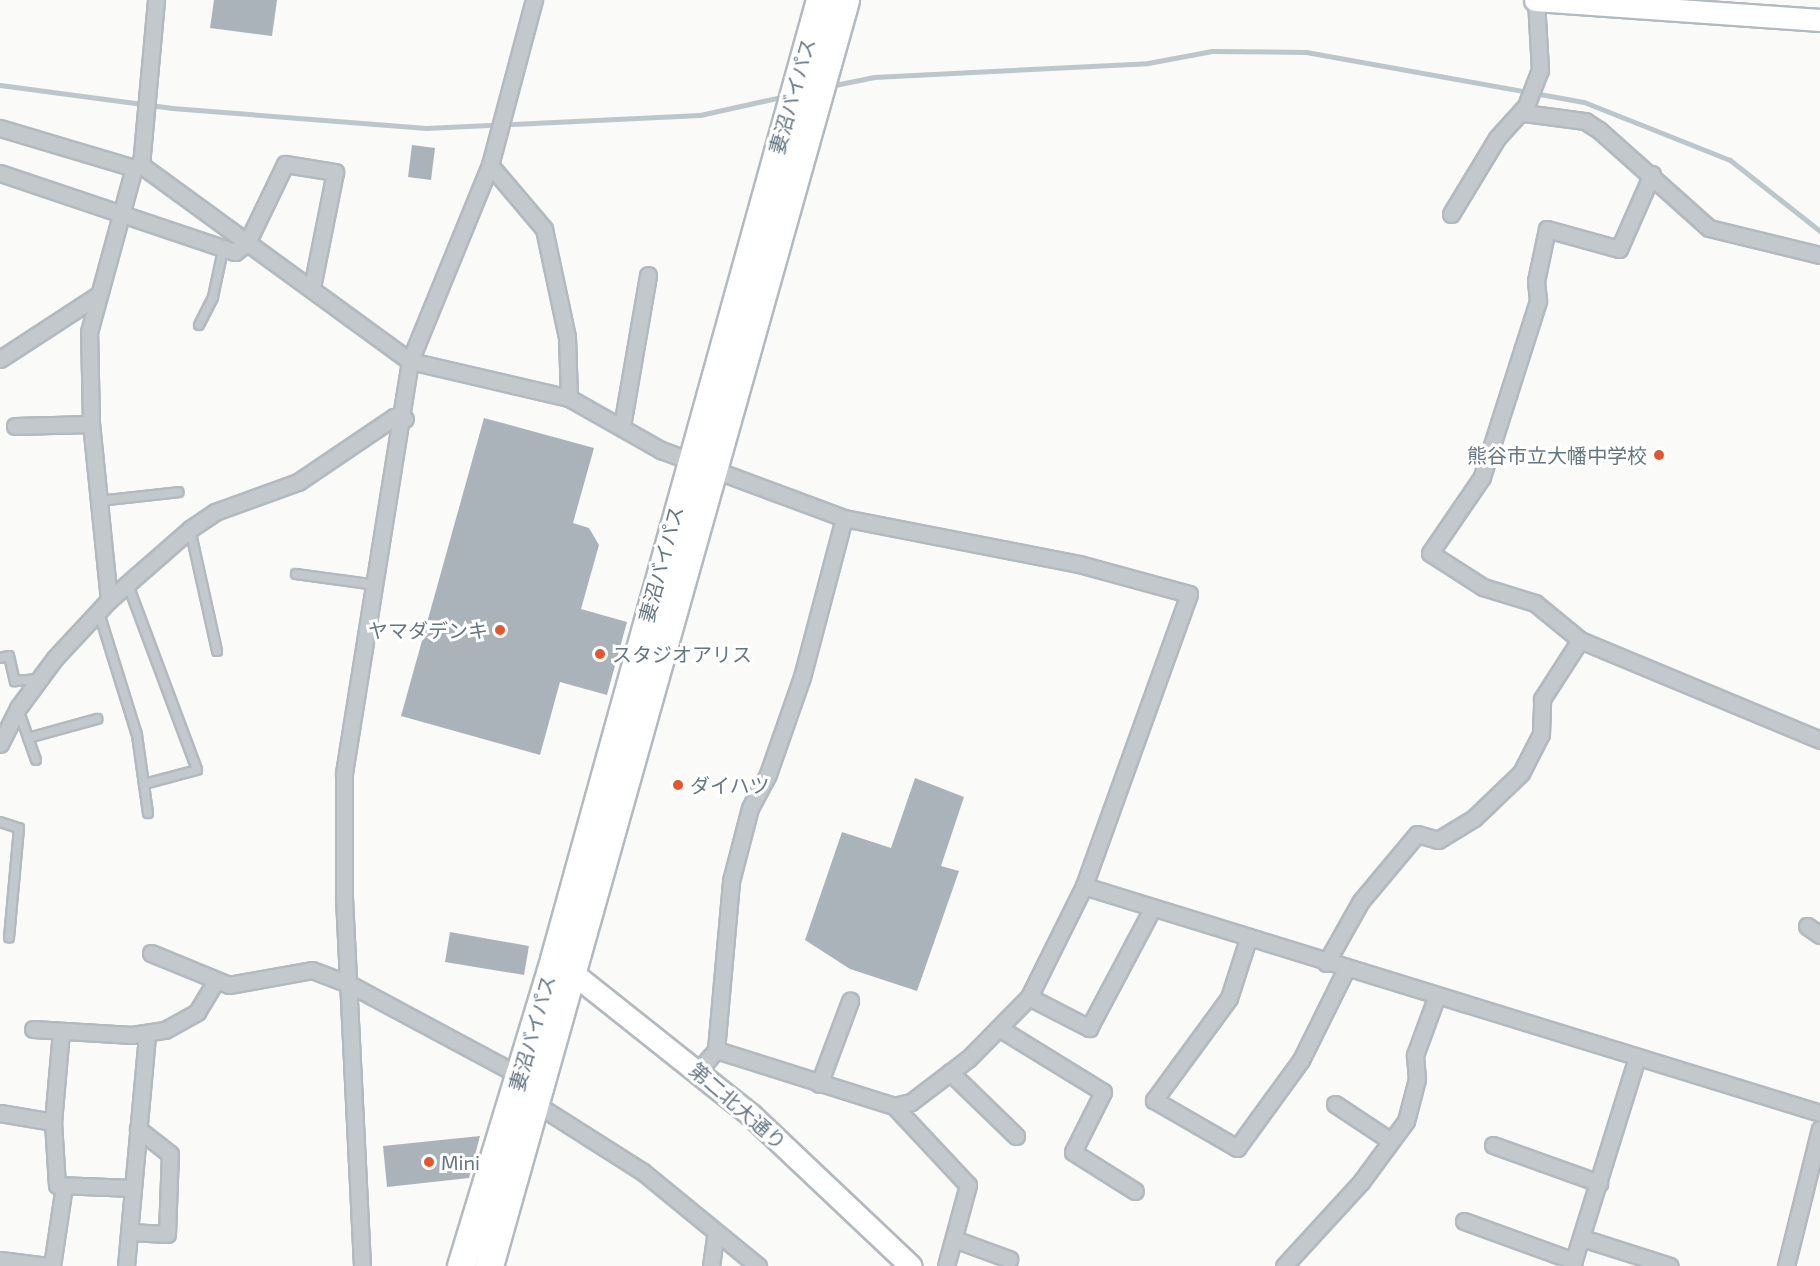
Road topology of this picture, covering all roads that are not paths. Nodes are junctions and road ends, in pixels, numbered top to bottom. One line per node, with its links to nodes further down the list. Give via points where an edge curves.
1 (156, 0): 11 (street)
2 (534, 0): 10 (street)
3 (820, 0): 8 (highway, 妻沼バイパス)
4 (845, 0): 8 (highway, 妻沼バイパス)
5 (1535, 0): 6 (street); 7 (street, via 1540,70)
6 (1820, 20)
7 (1525, 110): 13 (street, via 1585,121); 14 (street, via 1497,138)
8 (798, 121): 30 (highway, 妻沼バイパス); 31 (highway, 妻沼バイパス)
9 (0, 128): 11 (street)
10 (490, 165): 24 (street); 25 (street, via 544,229 567,337)
11 (137, 166): 15 (street); 16 (street)
12 (0, 173): 15 (street)
13 (1652, 174): 18 (street, via 1709,228); 41 (street, via 1619,249 1547,229 1536,281 1538,301 1482,477 1430,553 1483,587 1535,603)
14 (1451, 213)
15 (121, 217): 17 (street); 21 (street)
16 (247, 243): 17 (street, via 235,252); 20 (street); 20 (street, via 285,164 335,172)
17 (223, 250): 22 (lane)
18 (1820, 255)
19 (648, 275): 29 (street)
20 (312, 287): 24 (street)
21 (98, 295): 23 (street); 27 (street, via 89,332)
22 (199, 325)
23 (0, 359)
24 (410, 361): 25 (street); 26 (street)
25 (569, 398): 29 (street)
26 (405, 419): 35 (street, via 394,417 298,482 215,512); 38 (street)
27 (92, 424): 28 (street); 33 (street)
28 (15, 426)
29 (622, 426): 30 (street)
30 (689, 461): 31 (street); 60 (highway, 妻沼バイパス)
31 (716, 470): 34 (street); 60 (highway, 妻沼バイパス)
32 (178, 492): 33 (lane)
33 (98, 501): 39 (street)
34 (844, 518): 54 (street, via 1079,564 1189,594); 71 (street, via 802,677 768,774 750,808 731,882)
35 (190, 529): 37 (street); 42 (lane)
36 (296, 574): 38 (lane)
37 (128, 585): 39 (street); 51 (lane, via 197,770)
38 (377, 585): 63 (street, via 344,773)
39 (110, 600): 40 (street)
40 (99, 613): 44 (street); 51 (lane, via 137,735)
41 (1580, 640): 48 (street); 59 (street, via 1542,699 1541,734 1521,773 1474,818 1438,840 1417,834 1361,901)
42 (217, 651)
43 (0, 658): 44 (lane, via 9,656 15,681)
44 (40, 679): 45 (street)
45 (18, 708): 47 (lane); 49 (street)
46 (97, 719): 47 (lane)
47 (28, 738): 50 (lane)
48 (1820, 740)
49 (0, 744)
50 (36, 760)
51 (144, 784): 52 (lane)
52 (148, 813)
53 (0, 822): 56 (lane, via 18,828)
54 (1084, 886): 55 (street); 64 (street)
55 (1152, 909): 57 (street); 64 (street, via 1089,1028)
56 (9, 938)
57 (1248, 939): 59 (street); 61 (street, via 1229,998 1154,1100 1237,1148 1300,1060)
58 (151, 953): 62 (street)
59 (1326, 963): 61 (street)
60 (564, 966): 73 (street, 第二北大通り); 75 (highway, 妻沼バイパス); 77 (highway, 妻沼バイパス)
61 (1346, 969): 65 (street)
62 (216, 980): 63 (street, via 229,986 312,970); 70 (street, via 197,1012 165,1030)
63 (349, 984): 75 (street); 102 (street)
64 (1029, 997): 67 (street)
65 (1436, 998): 72 (street); 86 (street, via 1415,1055 1417,1079 1406,1120)
66 (850, 1001): 76 (street)
67 (999, 1028): 74 (street); 91 (street, via 1103,1092 1073,1152)
68 (33, 1029): 69 (street)
69 (60, 1031): 70 (street); 82 (street)
70 (147, 1033): 83 (street)
71 (716, 1050): 73 (street); 76 (street)
72 (1636, 1061): 81 (street); 88 (street)
73 (698, 1071): 107 (street, 第二北大通り)
74 (951, 1072): 79 (street, via 911,1102); 85 (street)
75 (519, 1075): 103 (highway, 妻沼バイパス)
76 (819, 1084): 79 (street)
77 (536, 1104): 94 (street, via 643,1172); 104 (highway, 妻沼バイパス)
78 (1335, 1104): 86 (street)
79 (894, 1106): 96 (street, via 968,1185)
80 (0, 1113): 82 (street)
81 (1820, 1113)
82 (53, 1122): 89 (street, via 57,1185)
83 (138, 1129): 90 (street); 93 (street, via 170,1154 168,1234)
84 (1820, 1129): 111 (street)
85 (1016, 1136)
86 (1391, 1141): 109 (street)
87 (1493, 1145): 88 (street)
88 (1599, 1183): 95 (street)
89 (64, 1186): 90 (street); 100 (street)
90 (133, 1188): 93 (street)
91 (1135, 1191)
92 (1464, 1221): 99 (street)
93 (129, 1232): 101 (street)
94 (716, 1232): 105 (street); 106 (street)
95 (1582, 1238): 99 (street); 110 (street)
96 (954, 1239): 97 (street); 108 (street)
97 (1009, 1259)
98 (0, 1260): 100 (street)
99 (1573, 1263)
100 (50, 1266)
101 (126, 1266)
102 (362, 1266)
103 (461, 1266)
104 (489, 1266)
105 (711, 1266)
106 (758, 1266)
107 (911, 1266)
108 (946, 1266)
109 (1284, 1266)
110 (1670, 1266)
111 (1786, 1266)

